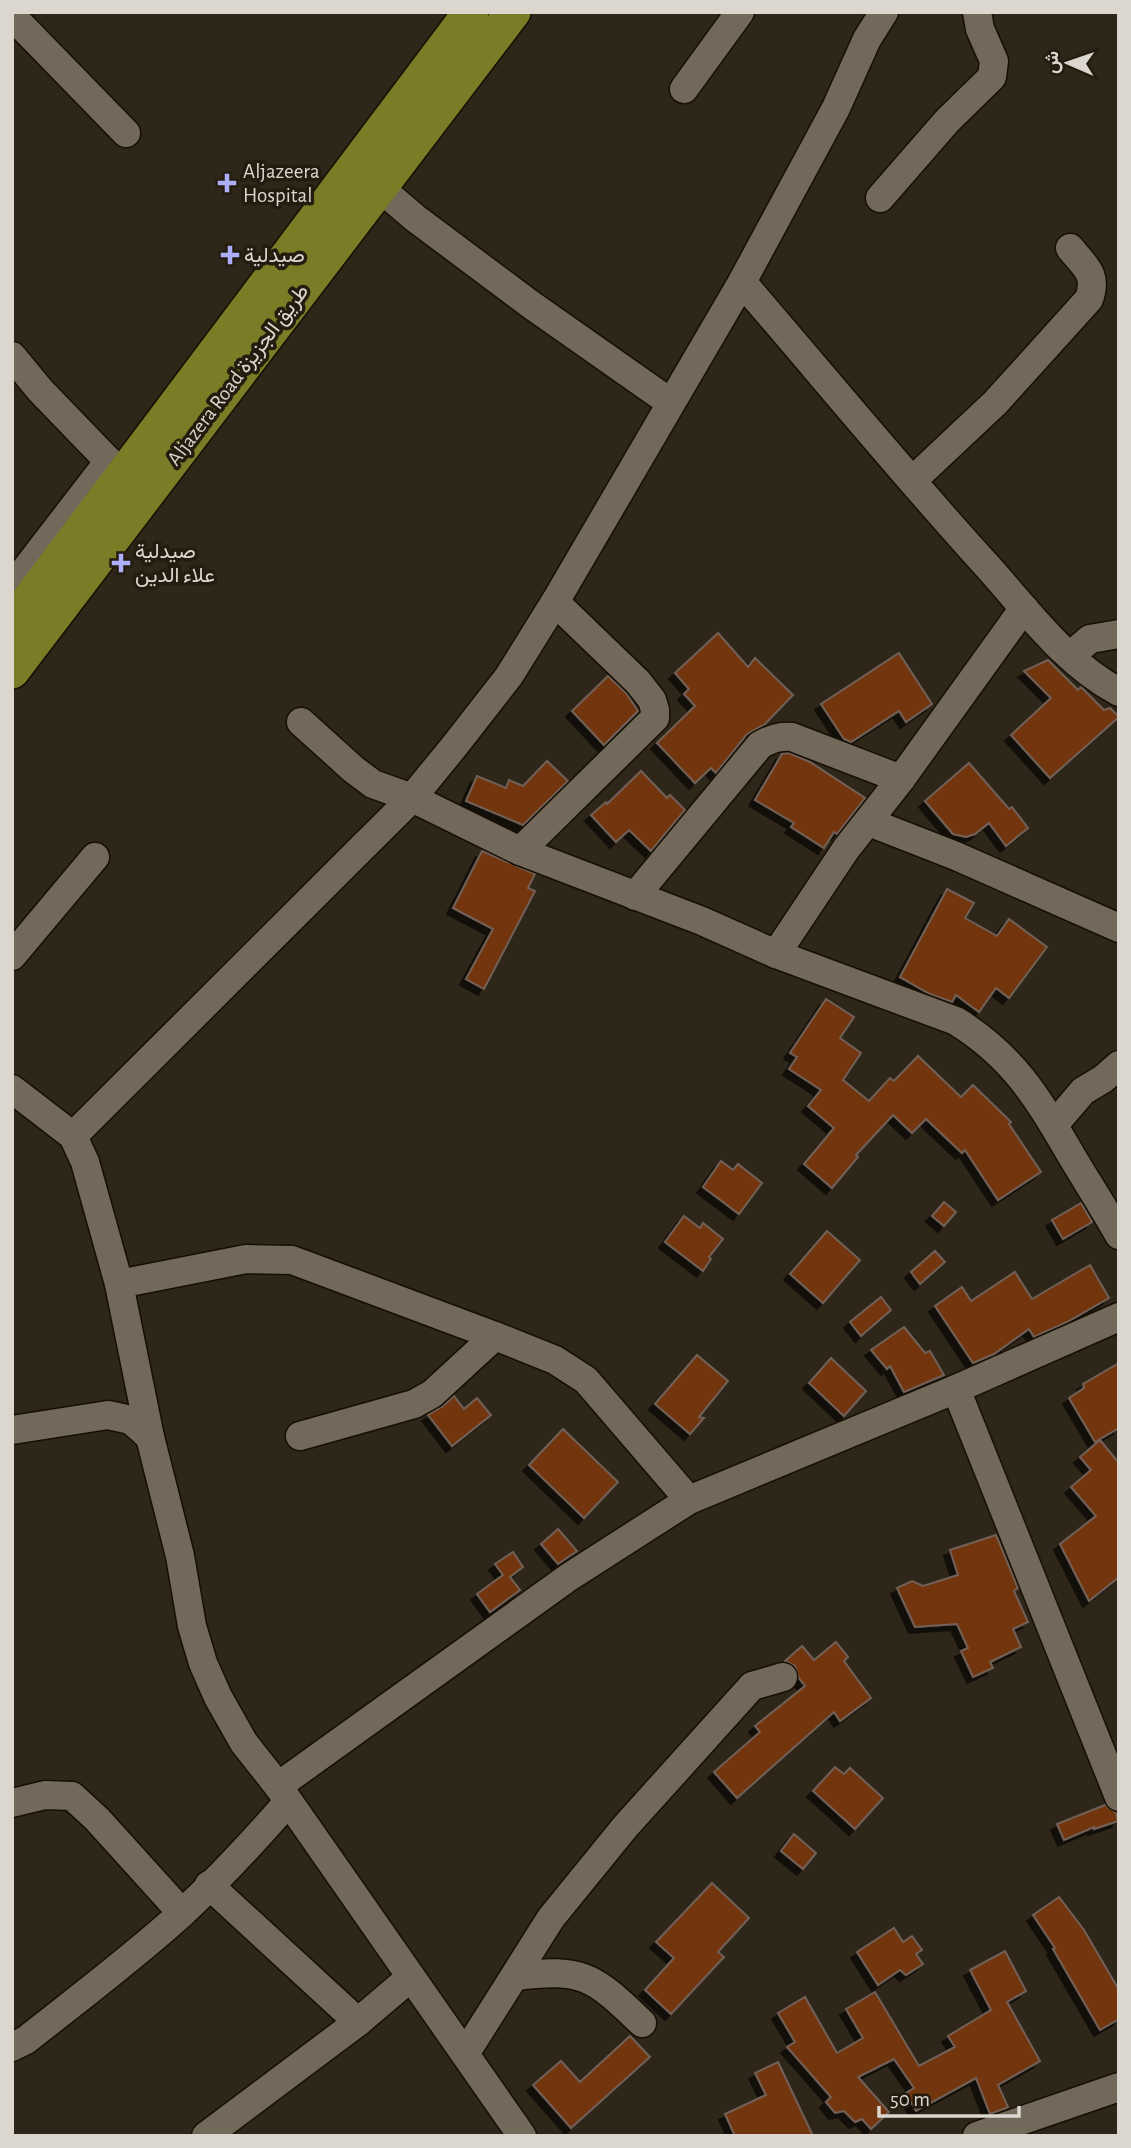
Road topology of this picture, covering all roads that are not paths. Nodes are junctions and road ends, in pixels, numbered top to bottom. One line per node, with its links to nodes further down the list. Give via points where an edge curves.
1 (471, 12): 15 (main road, Aljazera Road طريق الجزيزة)
2 (513, 12): 9 (main road, Aljazera Road طريق الجزيزة)
3 (740, 12): 7 (street)
4 (884, 12): 12 (street)
5 (977, 12): 10 (street, via 994,61 992,76)
6 (12, 16): 8 (street)
7 (684, 89)
8 (126, 133)
9 (381, 189): 14 (street, via 530,304); 23 (main road, Aljazera Road طريق الجزيزة)
10 (880, 198)
11 (1070, 248): 16 (street, via 1094,281 1089,299 995,403)
12 (742, 282): 14 (street); 16 (street)
13 (12, 356): 15 (street)
14 (671, 403): 18 (street)
15 (116, 468): 17 (street); 20 (main road, Aljazera Road طريق الجزيزة)
16 (912, 481): 19 (street)
17 (12, 587)
18 (555, 602): 27 (street, via 509,676); 29 (street, via 638,682 652,700 654,718)
19 (1024, 608): 22 (street); 26 (street)
20 (12, 623)
21 (1119, 634): 22 (street, via 1090,639)
22 (1070, 656): 24 (street, via 1096,680)
23 (12, 671)
24 (1119, 692)
25 (301, 722): 27 (street, via 373,784)
26 (901, 779): 28 (street); 31 (street, via 792,737 769,740 760,745)
27 (412, 798): 29 (street); 38 (street)
28 (869, 822): 32 (street); 33 (street)
29 (520, 851): 31 (street)
30 (95, 857): 34 (street)
31 (635, 895): 33 (street)
32 (1119, 928)
33 (776, 954): 37 (street, via 956,1021 1021,1075)
34 (12, 956)
35 (1119, 1065): 37 (street, via 1083,1091)
36 (12, 1089): 38 (street)
37 (1054, 1125): 39 (street)
38 (73, 1136): 40 (street, via 85,1162)
39 (1119, 1235)
40 (119, 1284): 42 (street, via 246,1259 292,1260); 43 (street)
41 (1119, 1317): 44 (street)
42 (495, 1336): 47 (street, via 432,1394 414,1404); 49 (street, via 555,1360 586,1380)
43 (139, 1383): 45 (street); 48 (street)
44 (956, 1389): 49 (street); 52 (street)
45 (97, 1417): 46 (street); 48 (street, via 131,1420)
46 (12, 1430)
47 (300, 1436)
48 (150, 1437): 51 (street, via 203,1663 244,1743)
49 (689, 1500): 51 (street, via 569,1577)
50 (783, 1677): 56 (street, via 752,1686 625,1827 551,1918)
51 (283, 1794): 54 (street, via 250,1845); 57 (street)
52 (1119, 1797)
53 (12, 1803): 55 (street, via 45,1795 72,1796)
54 (209, 1885): 55 (street); 58 (street)
55 (182, 1913): 60 (street)
56 (515, 1976): 59 (street, via 552,1972 582,1976 605,1988); 61 (street)
57 (411, 1977): 58 (street); 61 (street)
58 (358, 2022): 63 (street)
59 (642, 2023)
60 (12, 2047)
61 (465, 2054): 64 (street)
62 (1119, 2087): 65 (street)
63 (206, 2136)
64 (522, 2136)
65 (977, 2136)

